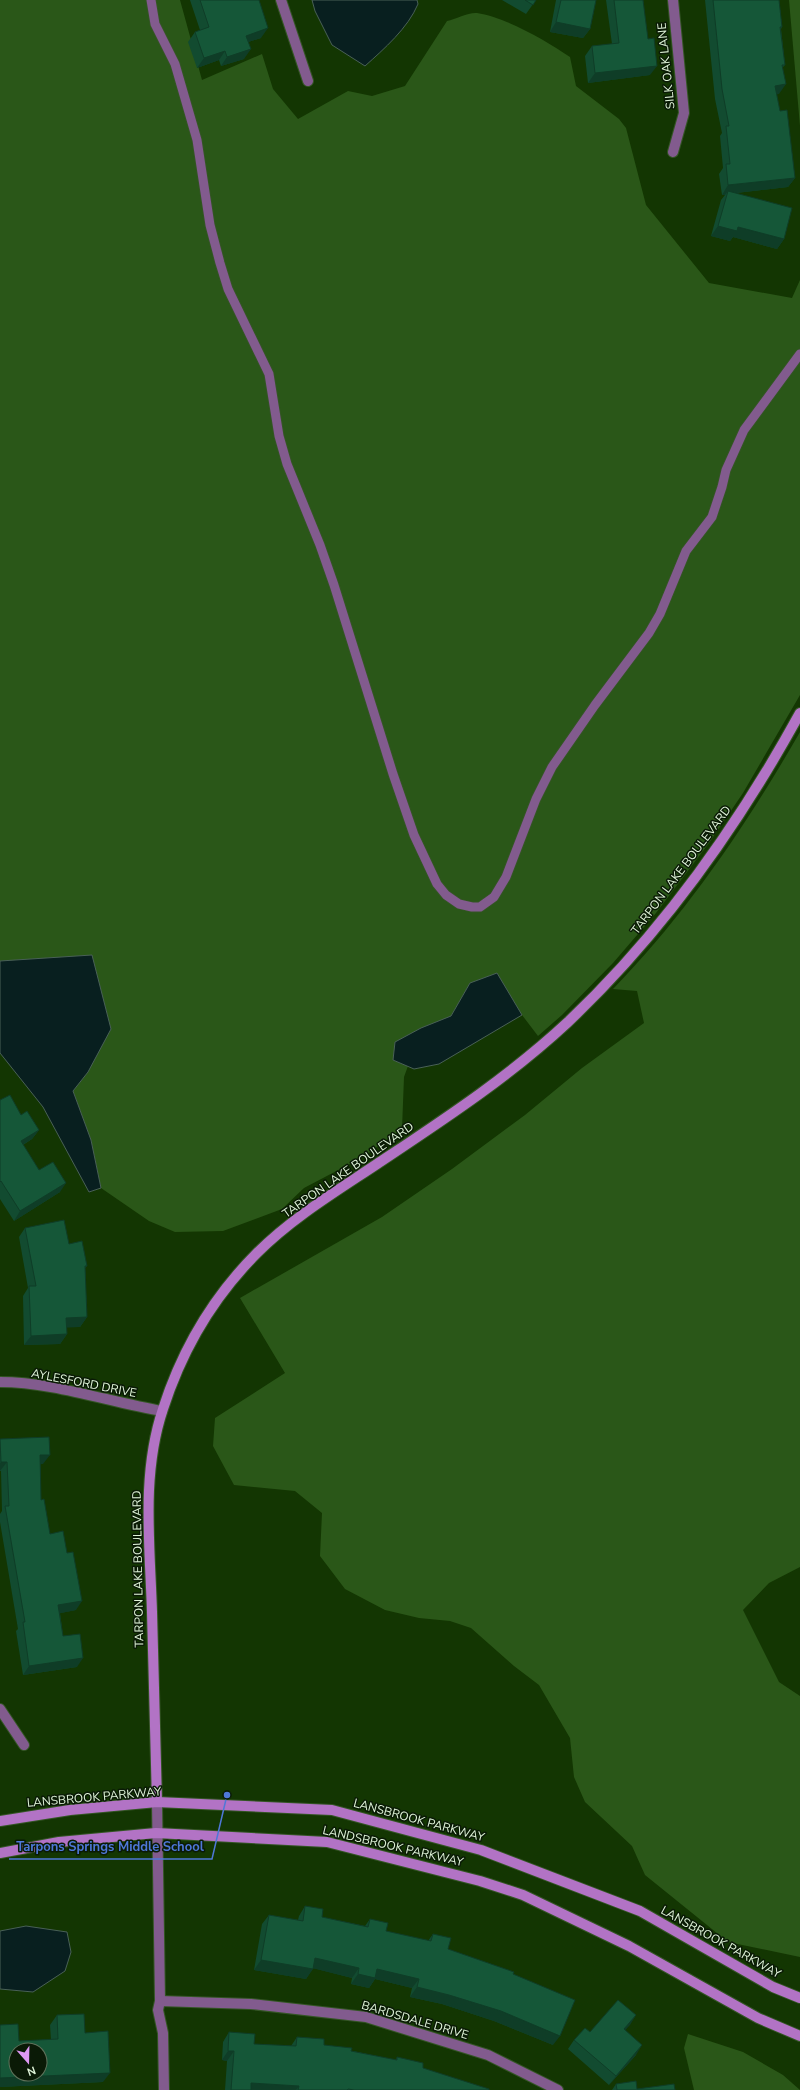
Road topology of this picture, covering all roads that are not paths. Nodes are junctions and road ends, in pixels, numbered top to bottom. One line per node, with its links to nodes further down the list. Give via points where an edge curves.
1 (151, 0): 6 (lane, via 154,24 175,64 197,140 210,225 228,289 269,374 279,436 287,464 334,585 392,774 414,835 437,884 446,895 459,904 480,907 494,897 506,877 536,799 552,767 660,614 686,551 712,517 726,470 744,430)
2 (281, 0): 4 (street)
3 (673, 0): 5 (street, SILK OAK LANE, via 684,113)
4 (308, 81)
5 (673, 152)
6 (800, 354)
7 (800, 713): 9 (street, TARPON LAKE BOULEVARD, via 750,798 716,849 662,920 619,970 568,1022 477,1098 321,1201 259,1251 236,1276 201,1323 183,1355)
8 (0, 1382): 9 (street, AYLESFORD DRIVE, via 61,1390 122,1405)
9 (162, 1411): 12 (street, TARPON LAKE BOULEVARD, via 152,1450 149,1494)
10 (0, 1709): 11 (street)
11 (24, 1745)
12 (157, 1802): 13 (street, LANSBROOK PARKWAY); 14 (street); 16 (street, LANSBROOK PARKWAY, via 332,1810 481,1850 640,1911 773,1987)
13 (0, 1820)
14 (156, 1834): 15 (street, via 59,1842); 17 (street); 18 (street, LANDSBROOK PARKWAY, via 327,1842 480,1881 523,1895 630,1946 758,2018)
15 (0, 1853)
16 (800, 1998)
17 (160, 2001): 19 (street, via 158,2010 163,2033); 20 (street, BARDSDALE DRIVE, via 251,2004 366,2017 488,2055)
18 (800, 2036)
19 (164, 2090)
20 (558, 2090)

